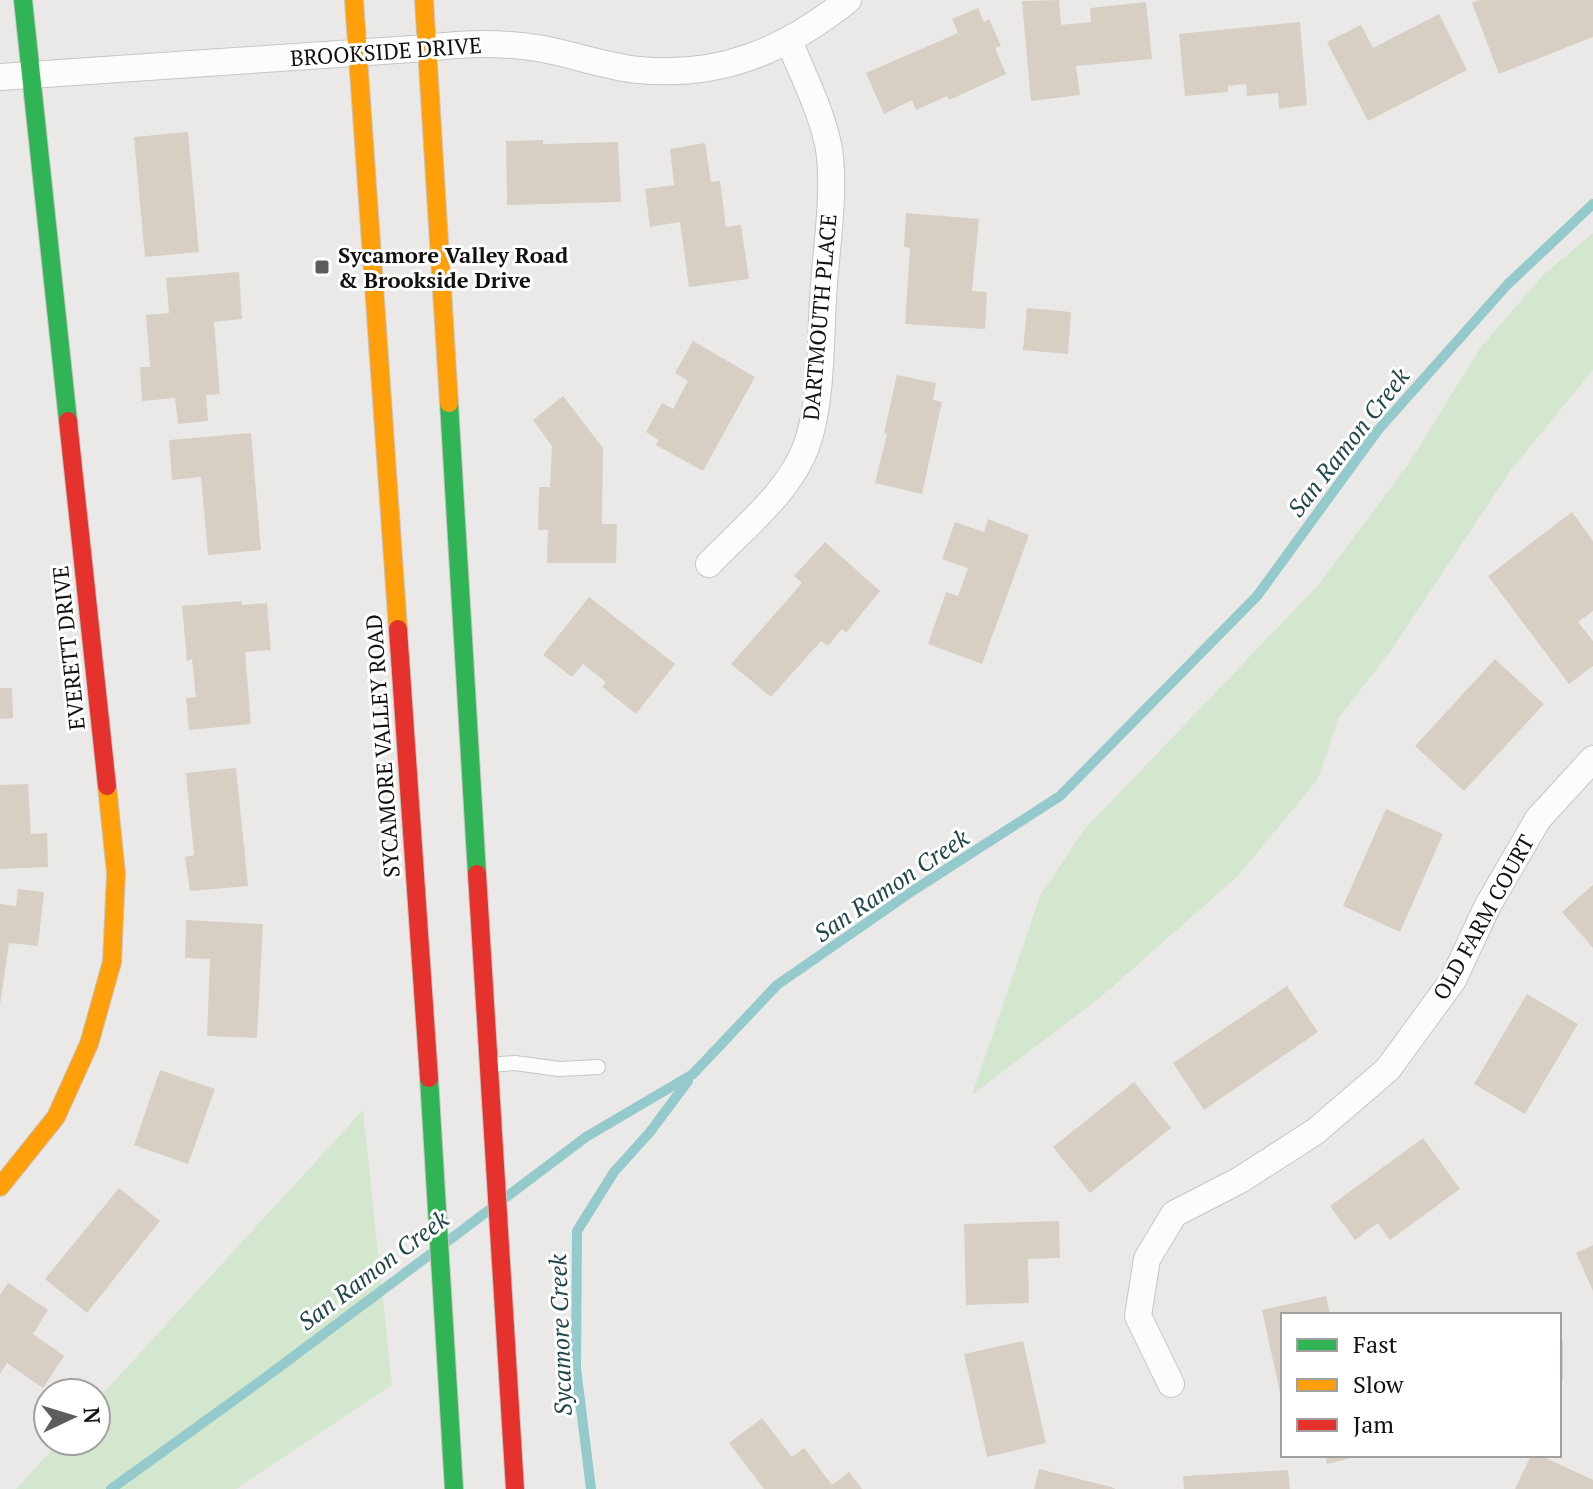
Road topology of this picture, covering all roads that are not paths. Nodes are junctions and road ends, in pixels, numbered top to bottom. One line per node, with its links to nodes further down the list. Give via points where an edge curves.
1 (23, 0): 8 (main road, EVERETT DRIVE)
2 (354, 0): 7 (main road, SYCAMORE VALLEY ROAD)
3 (424, 0): 6 (main road)
4 (848, 0): 5 (street, BROOKSIDE DRIVE)
5 (789, 41): 6 (street, BROOKSIDE DRIVE, via 753,58 669,72 505,44); 10 (street, DARTMOUTH PLACE, via 828,146 829,211 815,411 806,448 792,473)
6 (427, 48): 7 (street, BROOKSIDE DRIVE); 12 (main road)
7 (357, 52): 8 (street, BROOKSIDE DRIVE); 16 (main road, SYCAMORE VALLEY ROAD)
8 (32, 75): 9 (street, BROOKSIDE DRIVE); 14 (main road, EVERETT DRIVE, via 116,873 112,962 89,1044 56,1117)
9 (0, 77)
10 (709, 564)
11 (1593, 759): 15 (street, OLD FARM COURT, via 1538,819 1487,907 1453,980 1388,1069 1316,1131 1174,1214 1147,1259 1138,1316)
12 (489, 1065): 13 (lane); 17 (main road)
13 (598, 1067)
14 (0, 1187)
15 (1171, 1384)
16 (454, 1489)
17 (515, 1489)

